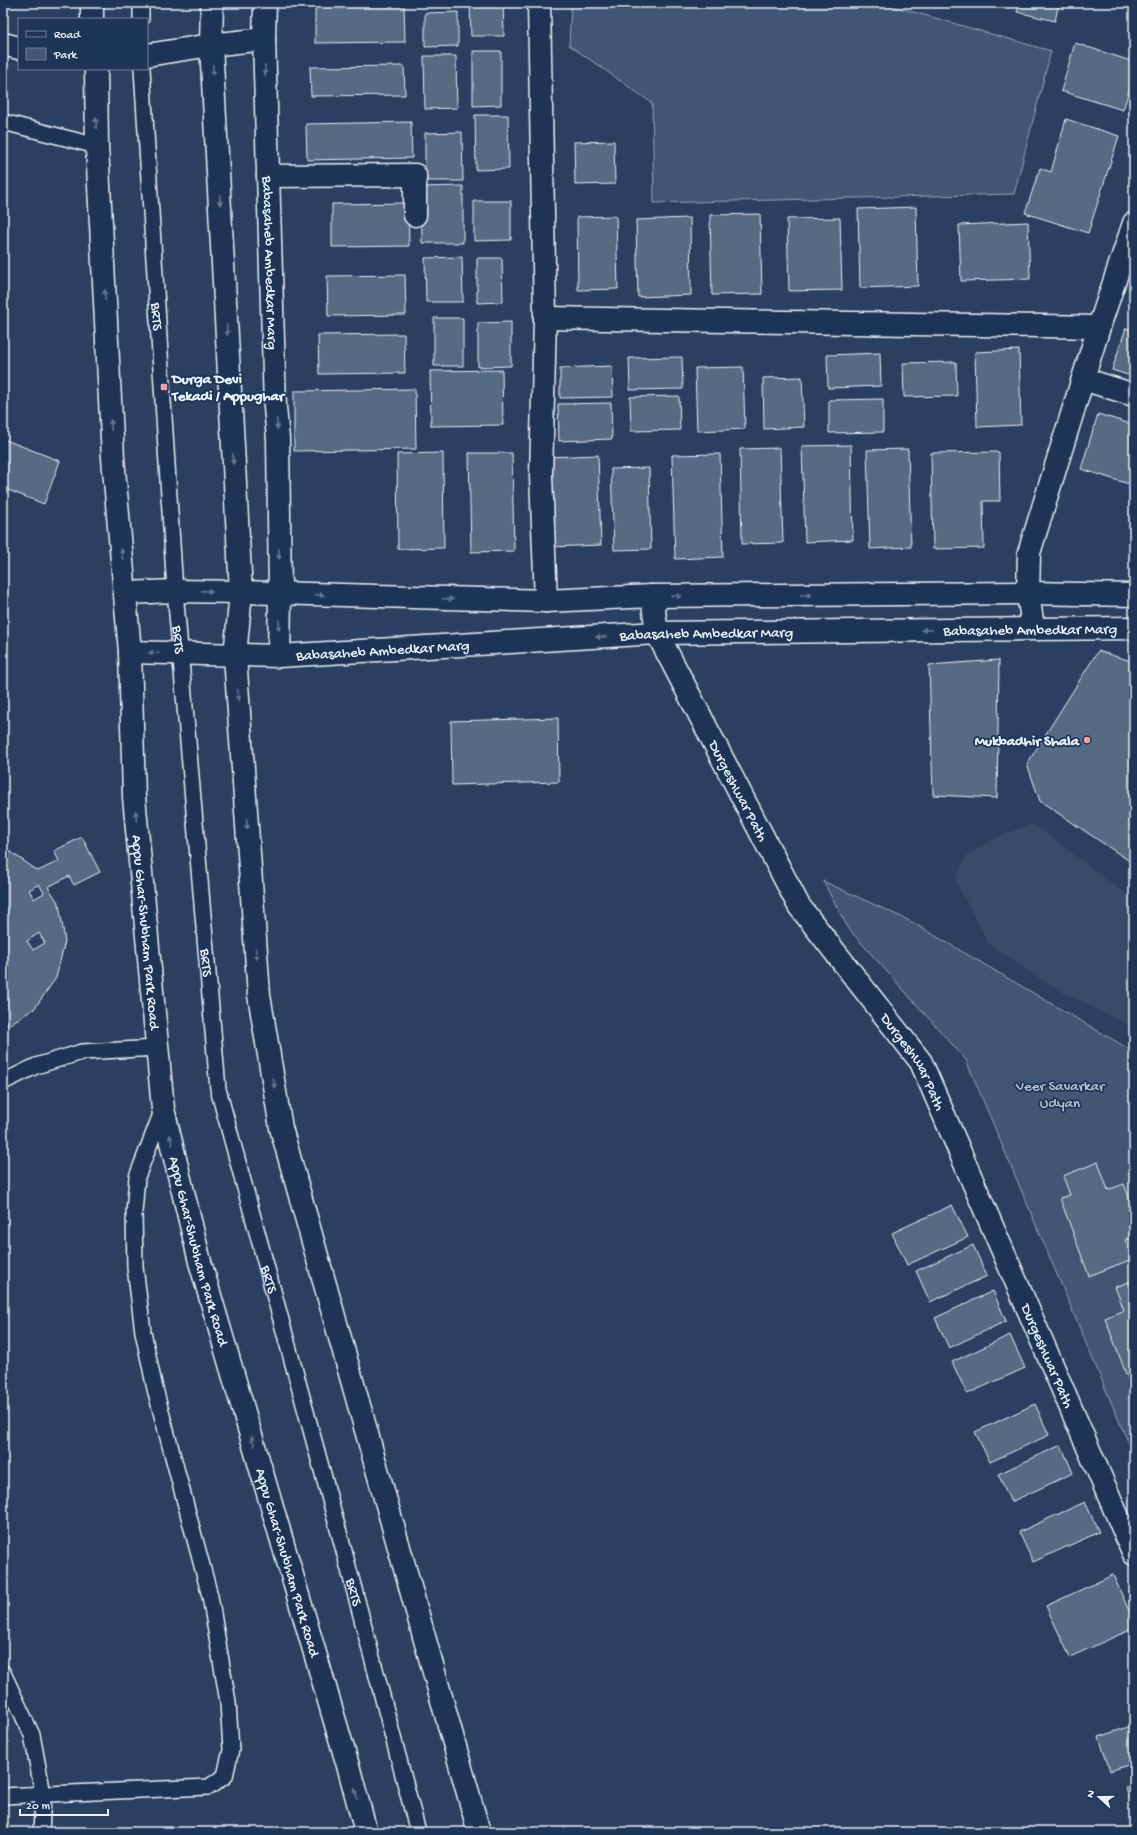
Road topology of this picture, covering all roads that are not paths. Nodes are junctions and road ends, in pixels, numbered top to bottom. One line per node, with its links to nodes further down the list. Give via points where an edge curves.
1 (92, 3): 6 (main road)
2 (141, 3): 7 (lane)
3 (212, 3): 10 (main road)
4 (265, 3): 8 (main road, Babasaheb Ambedkar Marg)
5 (539, 3): 20 (main road)
6 (92, 18)
7 (140, 18)
8 (264, 39): 10 (main road); 17 (main road, Babasaheb Ambedkar Marg, one-way to 17)
9 (3, 44): 11 (main road)
10 (211, 45): 12 (main road); 25 (main road, one-way to 25)
11 (18, 48)
12 (148, 56)
13 (96, 70): 16 (main road, one-way to 13)
14 (142, 70): 24 (lane, BRTS)
15 (3, 122): 16 (lane)
16 (97, 146): 26 (main road, one-way to 16, via 113,458)
17 (268, 176): 18 (main road, via 415,175); 28 (main road, Babasaheb Ambedkar Marg, one-way to 28, via 278,439)
18 (414, 215)
19 (1134, 223): 21 (main road)
20 (545, 318): 21 (main road); 31 (main road, via 540,476)
21 (1099, 327): 22 (main road)
22 (1083, 379): 23 (main road); 27 (main road, via 1029,553)
23 (1134, 396)
24 (175, 591): 25 (main road, one-way to 25); 26 (main road); 36 (lane, BRTS)
25 (241, 592): 28 (main road); 37 (main road)
26 (126, 593): 35 (main road)
27 (1028, 593): 29 (main road); 30 (main road, one-way to 27); 32 (main road)
28 (280, 594): 31 (main road, one-way to 31); 38 (main road, Babasaheb Ambedkar Marg, one-way to 38)
29 (1134, 595)
30 (652, 596): 31 (main road); 34 (main road, Durgeshwar Path)
31 (546, 601)
32 (1032, 628): 33 (main road, Babasaheb Ambedkar Marg); 34 (main road, Babasaheb Ambedkar Marg, one-way to 34)
33 (1134, 628)
34 (657, 633): 38 (main road, Babasaheb Ambedkar Marg, one-way to 38); 42 (main road, Durgeshwar Path, via 799,906 921,1062)
35 (130, 652): 36 (main road, Babasaheb Ambedkar Marg, one-way to 35); 39 (main road, Appu Ghar-Shubham Park Road, one-way to 35, via 134,797)
36 (181, 654): 37 (main road, Babasaheb Ambedkar Marg); 48 (lane, BRTS, via 218,1089)
37 (235, 656): 38 (main road, Babasaheb Ambedkar Marg); 49 (main road, one-way to 49, via 259,995 281,1128)
38 (279, 656)
39 (158, 1048): 40 (lane, via 82,1052 36,1066); 41 (main road, Appu Ghar-Shubham Park Road)
40 (3, 1082)
41 (163, 1109): 44 (lane, via 137,1177 134,1213 135,1267 143,1332 155,1390 210,1596 228,1702 231,1750 225,1776 209,1786); 47 (main road, Appu Ghar-Shubham Park Road, one-way to 41, via 200,1262)
42 (1134, 1554)
43 (3, 1673): 44 (lane, via 32,1734)
44 (43, 1794): 45 (lane); 46 (lane)
45 (3, 1796)
46 (41, 1832)
47 (366, 1832)
48 (418, 1832)
49 (479, 1832)

